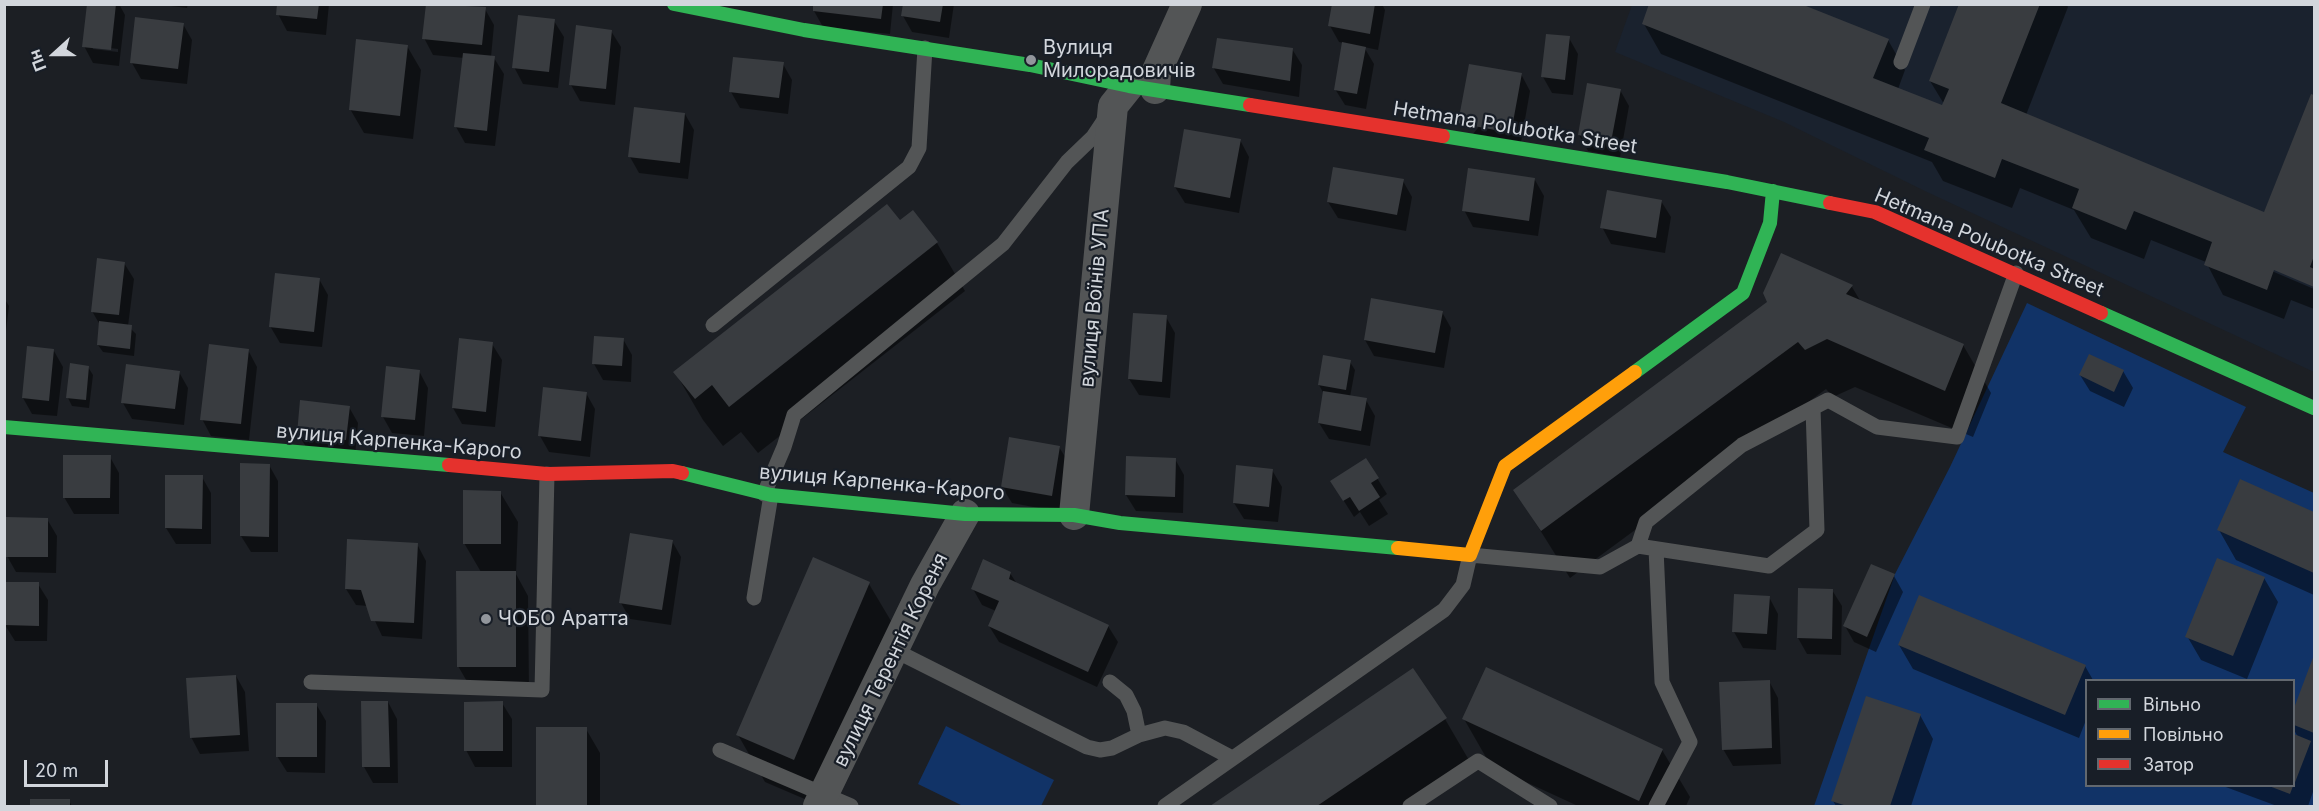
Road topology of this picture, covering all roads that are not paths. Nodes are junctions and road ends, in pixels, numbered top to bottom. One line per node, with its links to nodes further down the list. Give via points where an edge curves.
1 (674, 4): 4 (street, Hetmana Polubotka Street, via 804,30)
2 (1187, 4): 6 (street, вулиця Воїнів УПА, via 1156,73)
3 (1923, 4): 5 (lane)
4 (925, 48): 6 (street, Hetmana Polubotka Street, via 1030,65); 9 (lane, via 919,148 909,167)
5 (1902, 62)
6 (1133, 94): 7 (street, Hetmana Polubotka Street); 14 (lane, via 1067,162 1003,244 794,415); 16 (street, вулиця Воїнів УПА)
7 (1773, 191): 8 (street, Hetmana Polubotka Street, via 1875,212); 19 (street, via 1770,223 1743,293 1505,466)
8 (2017, 273): 10 (lane, via 1957,437 1877,428 1828,400); 11 (street, Hetmana Polubotka Street)
9 (713, 325)
10 (1813, 408): 17 (lane, via 1742,445 1646,522); 18 (lane, via 1817,530 1769,566)
11 (2314, 408)
12 (4, 427): 13 (street, вулиця Карпенка-Карого)
13 (547, 474): 14 (street, вулиця Карпенка-Карого, via 673,471); 22 (lane, via 542,690)
14 (767, 494): 15 (street, вулиця Карпенка-Карого); 20 (lane)
15 (965, 513): 16 (street, вулиця Карпенка-Карого); 21 (street, вулиця Терентія Кореня)
16 (1074, 515): 19 (street, вулиця Карпенка-Карого, via 1132,524)
17 (1638, 546): 18 (lane); 19 (lane, via 1600,567)
18 (1656, 549): 31 (lane, via 1662,682 1690,742)
19 (1470, 555): 26 (lane, via 1464,585 1444,610)
20 (754, 598)
21 (894, 650): 24 (lane, via 1087,747 1112,748); 27 (street, вулиця Терентія Кореня)
22 (311, 682)
23 (1110, 682): 24 (lane, via 1126,695)
24 (1139, 735): 26 (lane, via 1165,728 1183,732)
25 (720, 750): 27 (lane)
26 (1232, 758): 28 (lane)
27 (831, 803)
28 (1165, 807)
29 (1410, 807): 30 (lane, via 1478,761)
30 (1550, 807)
31 (1656, 807)

